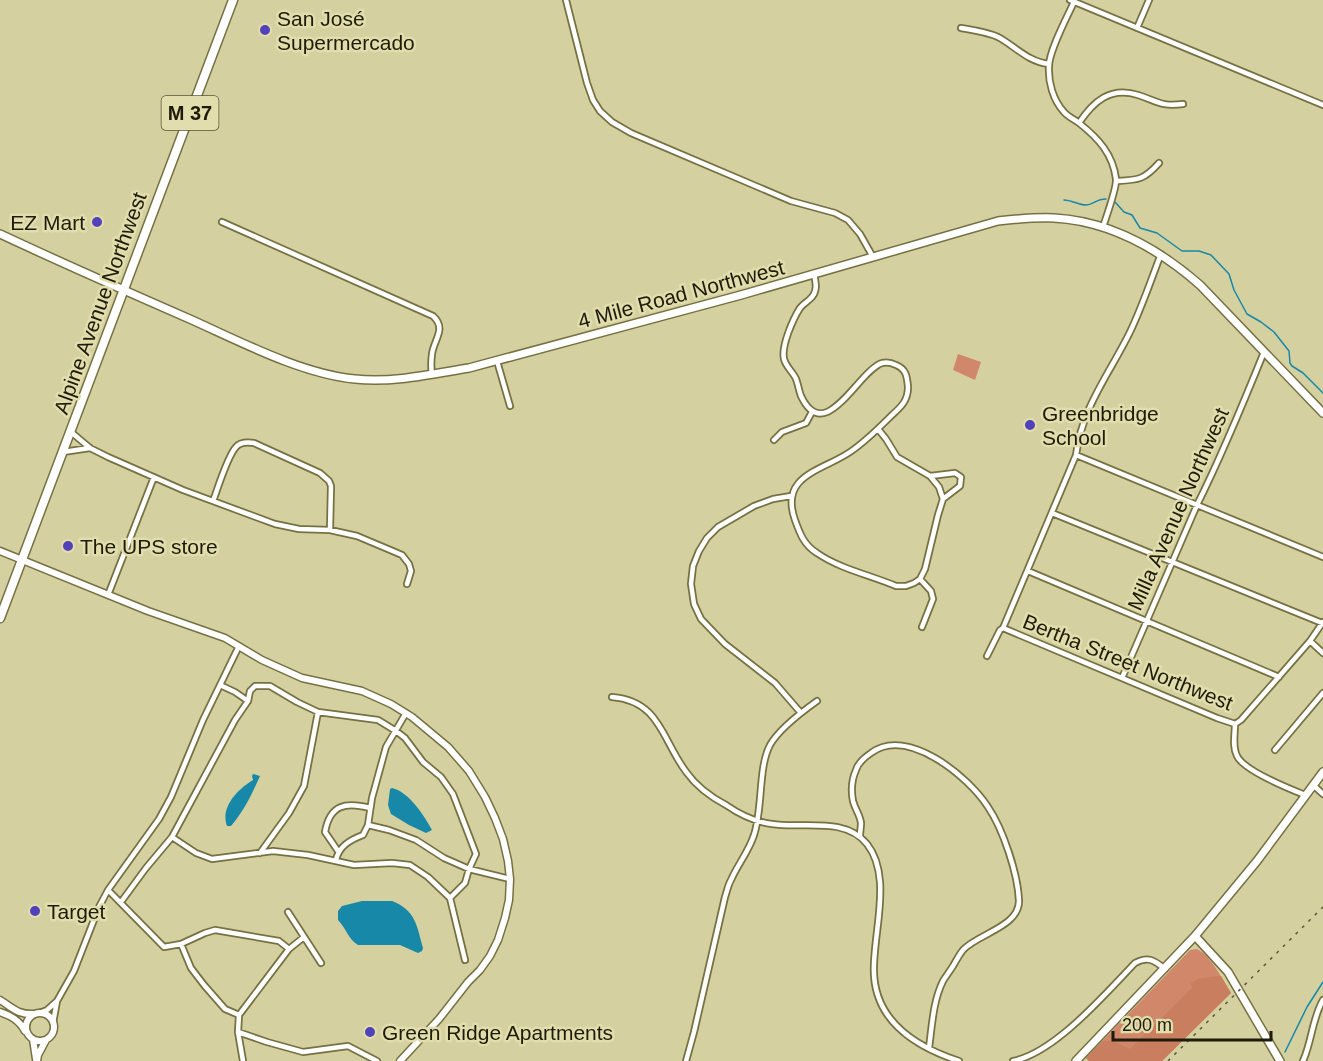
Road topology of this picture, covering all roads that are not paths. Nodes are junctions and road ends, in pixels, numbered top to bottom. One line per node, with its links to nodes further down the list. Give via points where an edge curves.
1 (232, 0): 19 (highway, Alpine Avenue Northwest / M 37)
2 (566, 0): 17 (street, via 586,83 600,111 612,122 791,201 835,213 848,220)
3 (1149, 0): 6 (street)
4 (1072, 1): 6 (street); 7 (street)
5 (961, 28): 7 (street, via 997,36 1026,56)
6 (1137, 28): 9 (street)
7 (1049, 64): 10 (street, via 1053,94 1065,113)
8 (1183, 104): 10 (street, via 1161,105 1132,94 1113,94 1097,101)
9 (1323, 105)
10 (1079, 123): 12 (street, via 1106,150)
11 (1159, 163): 12 (street, via 1138,180)
12 (1117, 181): 14 (street)
13 (222, 222): 22 (street, via 433,316 440,329 432,353)
14 (1102, 227): 16 (main road, 4 Mile Road Northwest); 17 (main road, 4 Mile Road Northwest, via 1056,218 998,221)
15 (0, 234): 19 (main road, 4 Mile Road Northwest)
16 (1161, 254): 20 (main road, 4 Mile Road Northwest, via 1200,285); 31 (street, via 1130,332 1087,414)
17 (873, 257): 18 (main road, 4 Mile Road Northwest)
18 (813, 274): 21 (main road, 4 Mile Road Northwest); 24 (street, via 817,286 790,330 784,358)
19 (123, 290): 22 (main road, 4 Mile Road Northwest, via 318,372 380,380); 27 (highway, Alpine Avenue Northwest / M 37)
20 (1264, 352): 25 (main road, 4 Mile Road Northwest); 37 (street, Milla Avenue Northwest)
21 (497, 361): 22 (main road, 4 Mile Road Northwest); 23 (street)
22 (432, 375)
23 (510, 406)
24 (812, 412): 26 (street, via 831,412 868,373 882,363 891,363 907,374 906,402); 28 (street, via 806,423 782,432)
25 (1323, 413)
26 (878, 429): 32 (street, via 897,457); 34 (street, via 848,453 808,474)
27 (71, 432): 29 (street); 30 (highway, Alpine Avenue Northwest / M 37)
28 (774, 440)
29 (90, 448): 30 (street); 33 (street)
30 (63, 452): 42 (highway, Alpine Avenue Northwest / M 37)
31 (1076, 455): 37 (street); 38 (street)
32 (930, 476): 35 (street); 35 (street, via 955,473 961,477 960,486)
33 (154, 477): 36 (street); 47 (street)
34 (791, 496): 45 (street, via 800,534 816,553 896,586); 66 (street, via 754,506 718,527 699,551 691,584 701,619 725,644 775,683)
35 (943, 499): 45 (street)
36 (213, 501): 39 (street, via 284,527); 39 (street, via 236,447 254,443 326,477 331,486)
37 (1197, 505): 41 (street); 43 (street, Milla Avenue Northwest)
38 (1052, 513): 43 (street); 44 (street)
39 (330, 530): 46 (street, via 357,536 402,555 410,567)
40 (0, 551): 42 (street)
41 (1323, 557)
42 (22, 561): 47 (street); 48 (highway, Alpine Avenue Northwest / M 37)
43 (1171, 562): 49 (street, Milla Avenue Northwest); 50 (street)
44 (1028, 571): 49 (street); 52 (street)
45 (920, 579): 51 (street, via 933,599)
46 (407, 584)
47 (108, 595): 54 (street)
48 (0, 618)
49 (1147, 620): 57 (street); 58 (street, Milla Avenue Northwest)
50 (1323, 623): 53 (street)
51 (922, 627)
52 (1003, 628): 56 (street); 58 (street, Bertha Street Northwest)
53 (1310, 641): 55 (street); 57 (street)
54 (239, 646): 59 (street); 65 (street, via 302,678 362,691)
55 (1323, 653)
56 (987, 656)
57 (1279, 677): 67 (street)
58 (1122, 678): 67 (street, Bertha Street Northwest)
59 (220, 685): 62 (street); 84 (street, via 159,819)
60 (1323, 693): 69 (street)
61 (612, 697): 75 (street, via 625,698 651,713 688,774 705,792)
62 (248, 701): 64 (street, via 255,686 270,686); 78 (street)
63 (817, 701): 66 (street)
64 (318, 712): 68 (street, via 378,720); 80 (street, via 304,786)
65 (406, 713): 68 (street); 83 (street, via 448,747 469,771 503,839)
66 (801, 713): 75 (street, via 770,745)
67 (1235, 724): 73 (street, Bertha Street Northwest, via 1234,746 1239,761)
68 (396, 731): 74 (street, via 386,747); 82 (street, via 453,794 476,854)
69 (1275, 750)
70 (1323, 772): 71 (main road)
71 (1313, 785): 72 (street); 73 (main road)
72 (1323, 794)
73 (1305, 795): 88 (main road)
74 (370, 808): 76 (street); 79 (street, via 346,804 332,813 325,832)
75 (758, 820): 77 (street, via 787,826 838,827); 111 (street, via 754,837 725,897)
76 (368, 825): 79 (street, via 363,835); 82 (street, via 416,840)
77 (860, 836): 106 (street, via 869,846 879,872 881,892 873,974 876,991 881,1006 901,1031); 106 (street, via 860,816 852,785 856,770 873,751 895,744 941,761 957,772 987,805 1004,838 1019,904 1010,921 963,951 943,981)
78 (172, 837): 80 (street, via 212,859); 86 (street)
79 (338, 851): 81 (street)
80 (260, 853): 81 (street, via 273,851)
81 (336, 860): 85 (street, via 354,865 410,865)
82 (469, 869): 83 (street); 85 (street, via 465,883)
83 (510, 879): 110 (street, via 505,918 490,956)
84 (108, 890): 86 (street); 96 (street, via 74,971)
85 (450, 898): 92 (street)
86 (121, 902): 90 (street, via 164,947)
87 (288, 912): 89 (street)
88 (1195, 936): 94 (main road); 115 (main road, via 1228,972)
89 (304, 937): 91 (street); 93 (street)
90 (181, 944): 91 (street, via 215,930 279,941); 100 (street, via 191,968 204,985 225,1009)
91 (289, 948): 100 (street)
92 (465, 960)
93 (321, 963)
94 (1165, 969): 113 (street, via 1153,960 1136,963 1073,1026 1042,1049); 114 (main road)
95 (0, 1000): 99 (street, via 20,1013)
96 (57, 1000): 99 (street); 101 (street)
97 (1323, 1000): 116 (street)
98 (0, 1012): 103 (street, via 16,1019)
99 (37, 1013): 101 (street, via 48,1016); 103 (street, via 27,1020)
100 (239, 1015): 102 (street)
101 (53, 1023): 105 (street)
102 (238, 1032): 108 (street); 109 (street, via 303,1052 348,1046)
103 (27, 1033): 104 (street)
104 (33, 1039): 105 (street); 107 (street)
105 (46, 1040): 107 (street)
106 (929, 1048): 112 (street)
107 (37, 1061)
108 (243, 1061)
109 (376, 1061)
110 (399, 1061)
111 (686, 1061)
112 (959, 1061)
113 (1013, 1061)
114 (1076, 1061)
115 (1280, 1061)
116 (1303, 1061)

